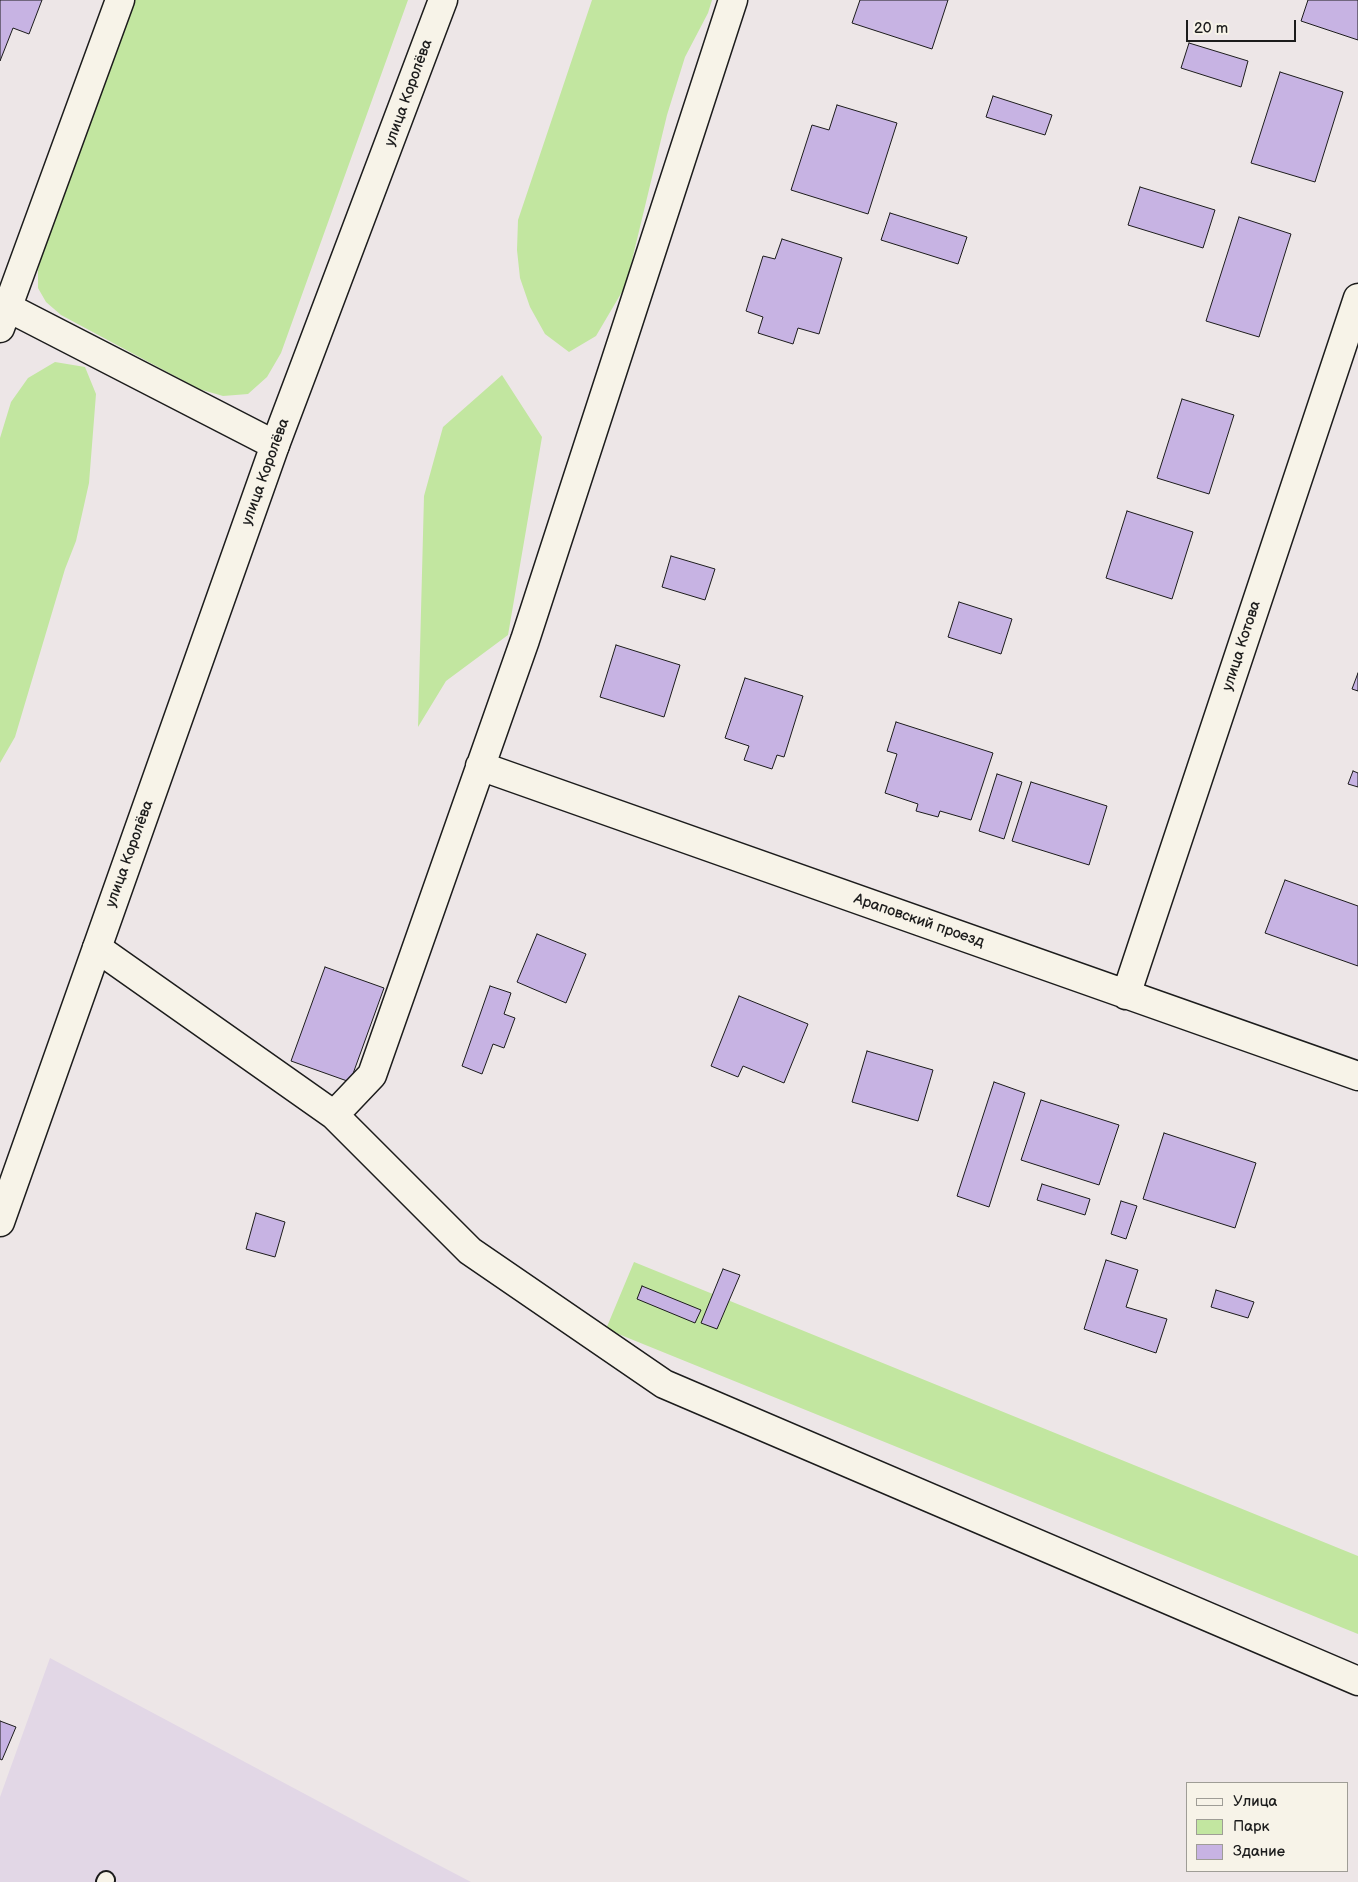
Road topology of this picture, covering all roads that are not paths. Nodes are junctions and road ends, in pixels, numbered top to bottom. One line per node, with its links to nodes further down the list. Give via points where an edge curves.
1 (120, 0): 5 (street)
2 (443, 0): 6 (street, улица Королёва)
3 (733, 0): 7 (street, via 525,640)
4 (1358, 298): 9 (street, улица Котова)
5 (4, 318): 6 (street)
6 (275, 445): 8 (street, улица Королёва)
7 (480, 766): 9 (street, Араповский проезд); 11 (street, via 372,1076)
8 (97, 948): 11 (street); 12 (street, улица Королёва)
9 (1126, 994): 10 (street, Араповский проезд)
10 (1358, 1076)
11 (334, 1115): 13 (street, via 470,1251 664,1384)
12 (0, 1222)
13 (1358, 1681)

